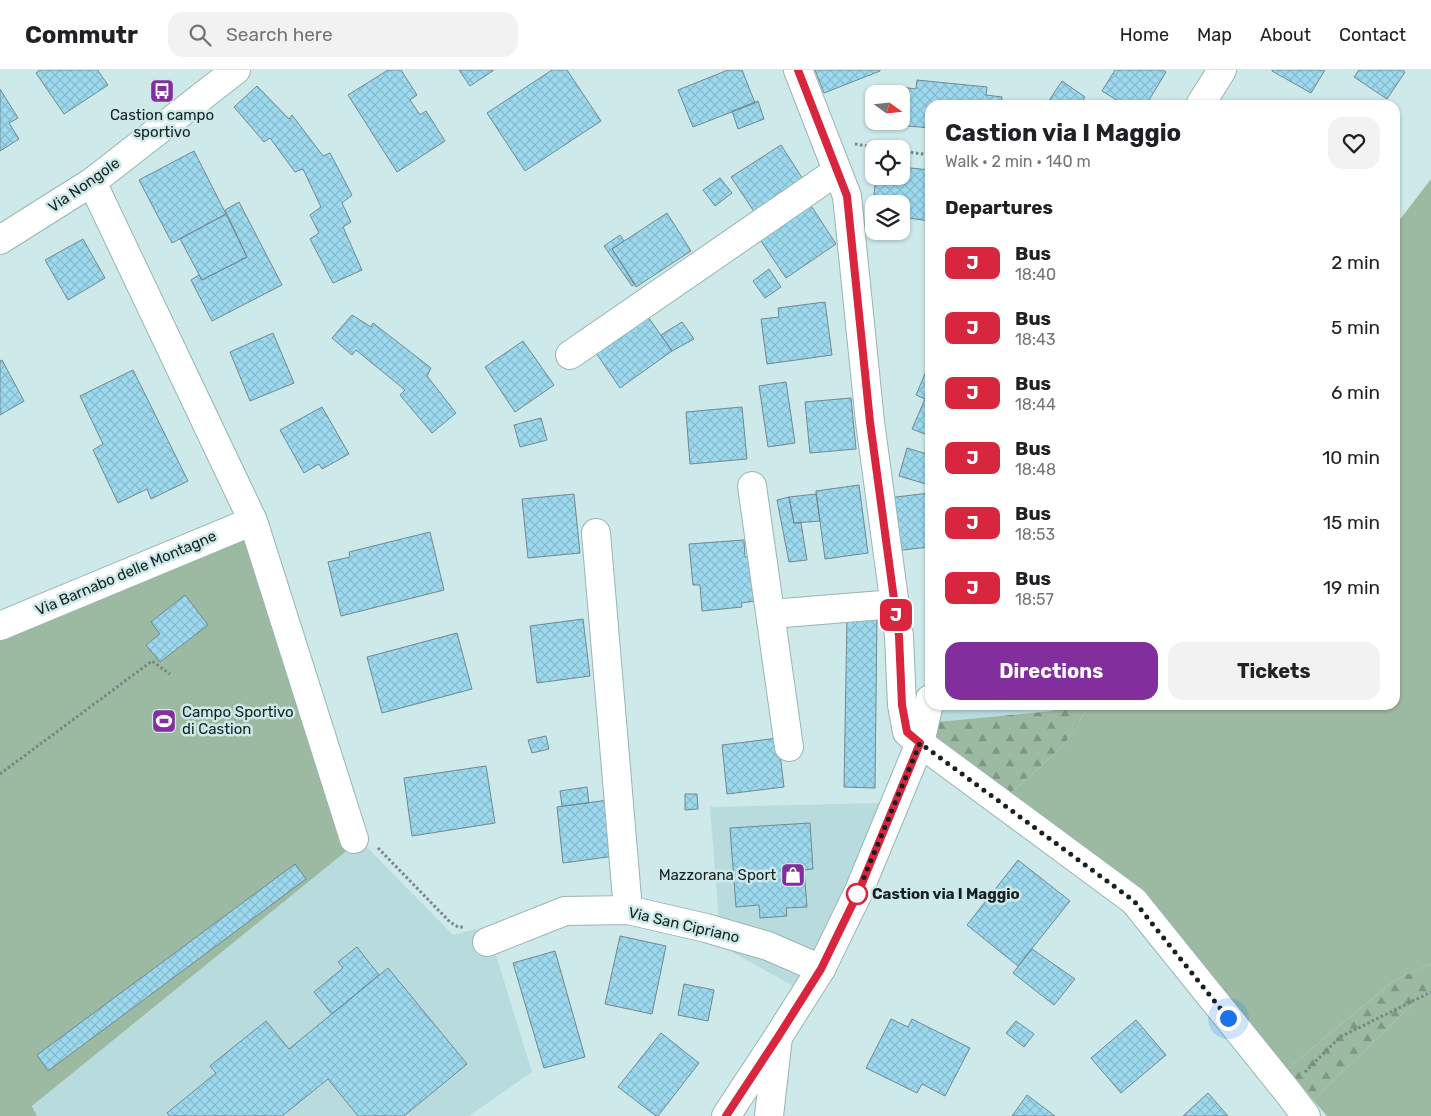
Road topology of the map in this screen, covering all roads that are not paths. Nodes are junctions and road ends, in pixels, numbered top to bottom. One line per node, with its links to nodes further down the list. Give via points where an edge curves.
1 (236, 70): 6 (street, Via Nongole)
2 (798, 70): 5 (street)
3 (1222, 70): 4 (street)
4 (1203, 100)
5 (837, 172): 8 (street); 12 (street, via 847,196 870,422)
6 (92, 182): 7 (street, Via Nongole); 10 (street)
7 (0, 240)
8 (570, 355)
9 (752, 486): 13 (street)
10 (253, 521): 14 (street, Via Barnabo delle Montagne); 18 (street)
11 (596, 533): 19 (street)
12 (895, 604): 13 (street); 16 (street, via 905,723 907,732)
13 (771, 614): 17 (street)
14 (0, 626)
15 (928, 710): 16 (street)
16 (920, 743): 21 (street, via 858,893); 25 (street, via 1134,901)
17 (789, 747)
18 (354, 839)
19 (628, 910): 20 (street, Via San Cipriano, via 565,911); 21 (street, Via San Cipriano, via 768,946)
20 (487, 942)
21 (821, 969): 22 (street)
22 (778, 1037): 23 (street); 24 (street)
23 (726, 1116)
24 (769, 1116)
25 (1306, 1116)

